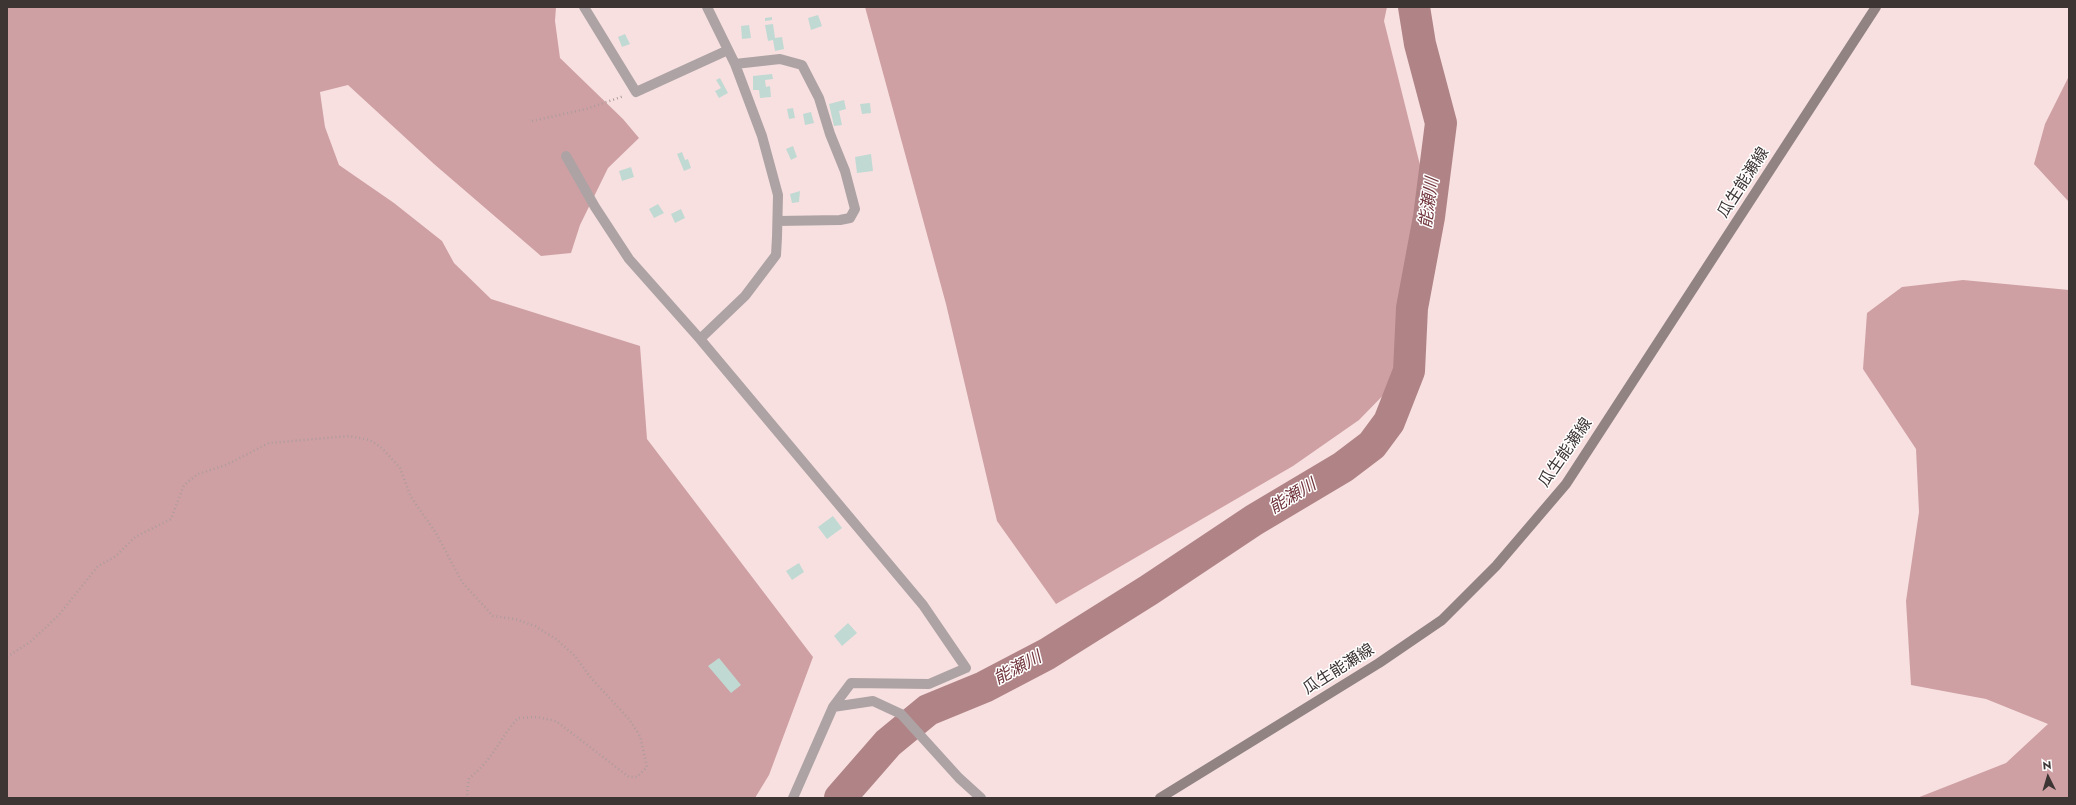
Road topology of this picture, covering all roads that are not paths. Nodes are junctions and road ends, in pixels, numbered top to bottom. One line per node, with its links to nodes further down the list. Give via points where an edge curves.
1 (584, 7): 4 (street, via 636,92)
2 (707, 7): 4 (street)
3 (1876, 7): 12 (main road, 瓜生能瀬線, via 1566,484 1496,566 1442,620 1379,663)
4 (728, 50): 5 (street)
5 (735, 64): 7 (street, via 766,151 778,195); 7 (street, via 780,59 802,65 819,98 830,134 846,171 854,209 850,218)
6 (566, 156): 8 (street, via 629,259)
7 (778, 221): 8 (street, via 776,255 745,296)
8 (700, 339): 9 (street, via 922,605 966,668 929,684 851,683)
9 (833, 707): 10 (street); 11 (street, via 873,701 901,714 959,778)
10 (793, 798)
11 (981, 798)
12 (1160, 798)

